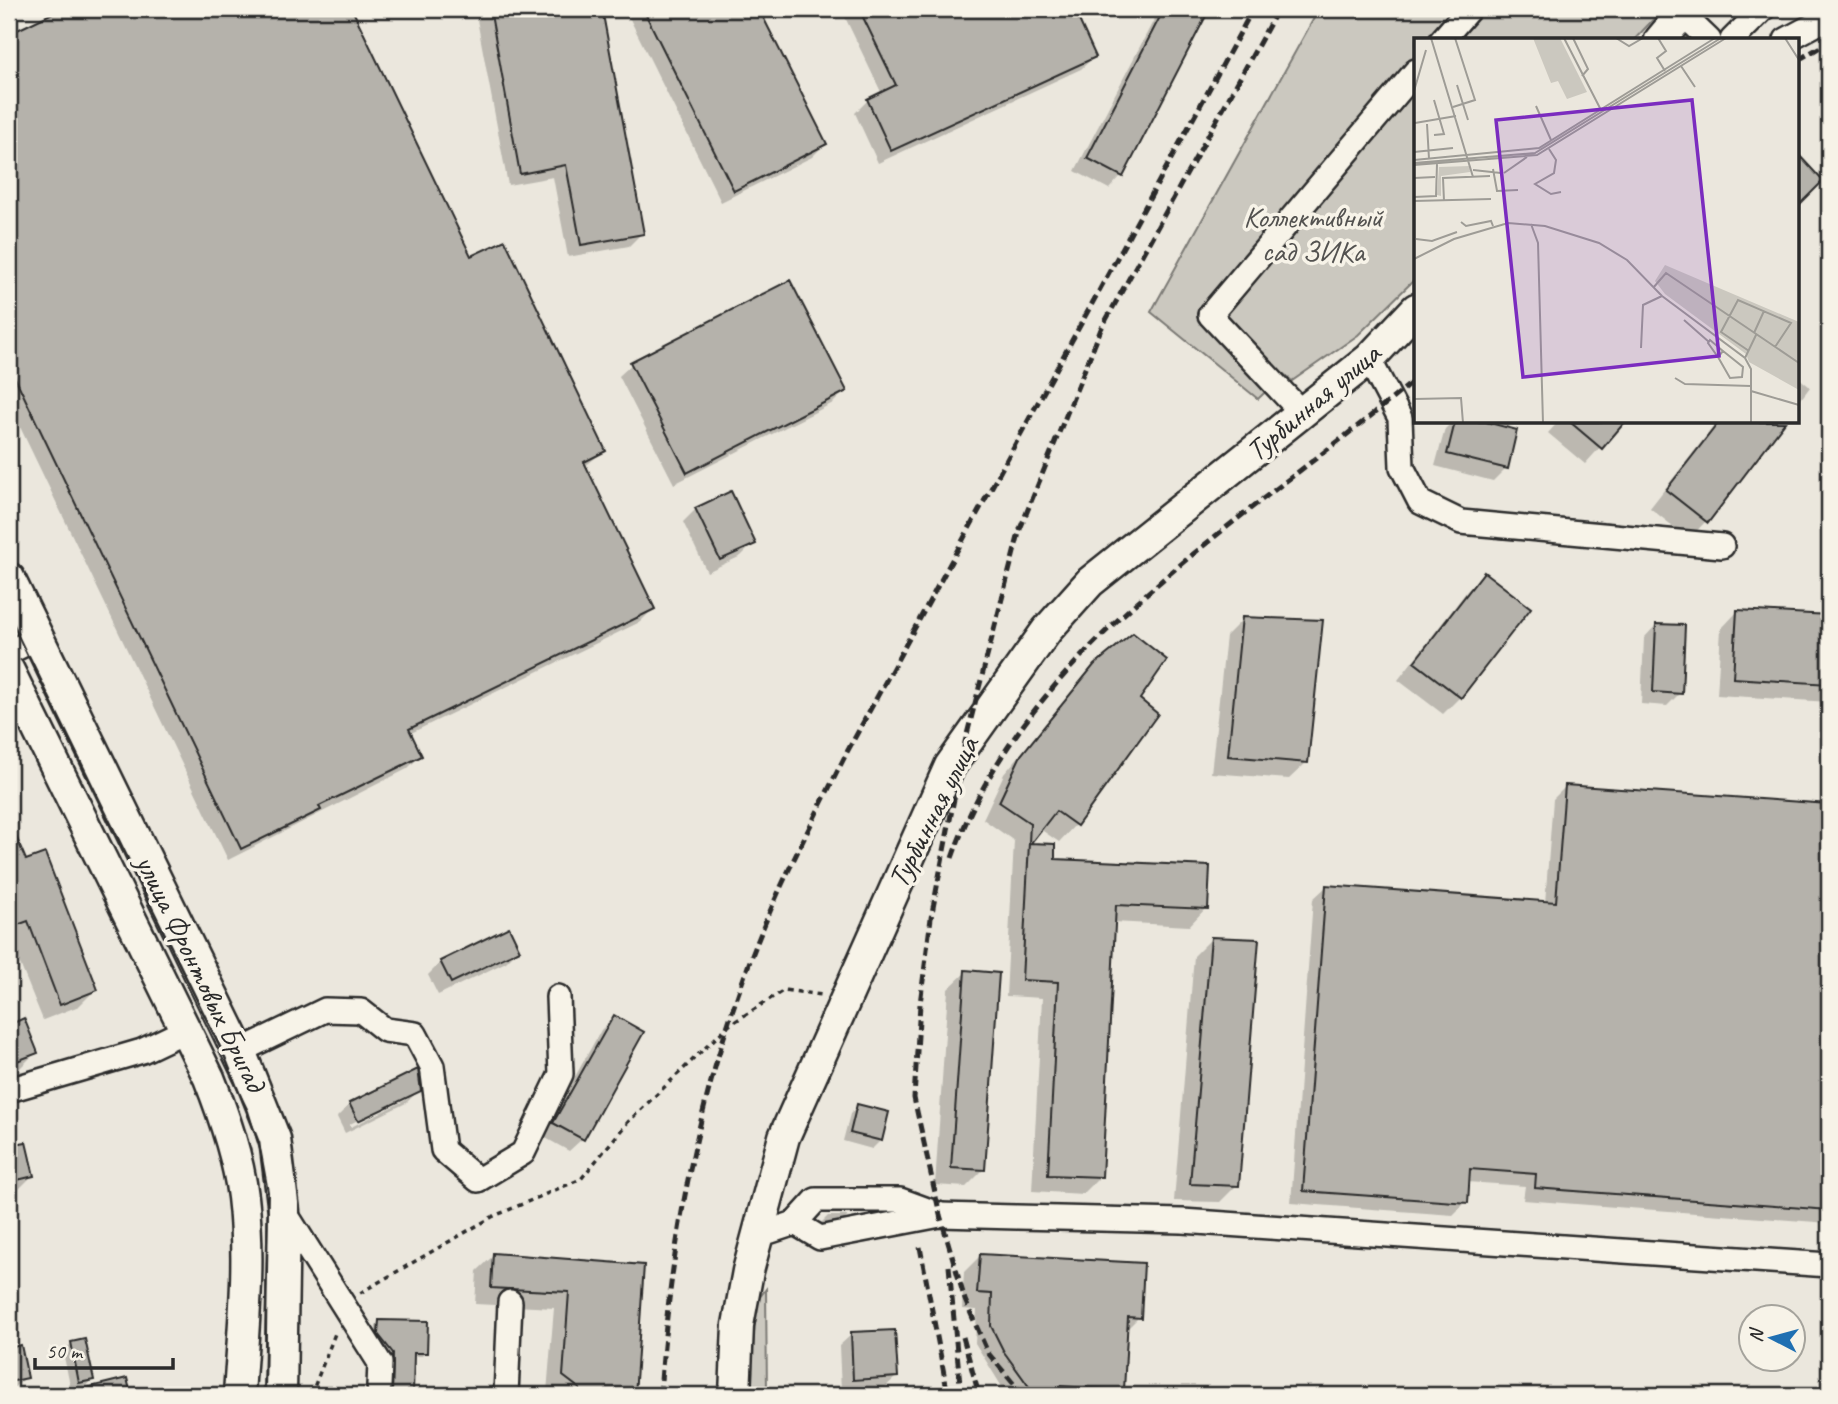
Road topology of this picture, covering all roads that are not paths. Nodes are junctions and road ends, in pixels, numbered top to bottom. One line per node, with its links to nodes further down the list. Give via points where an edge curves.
1 (1469, 9): 5 (lane)
2 (1763, 9): 8 (lane)
3 (1684, 11): 6 (main road); 7 (lane)
4 (1829, 17): 9 (lane)
5 (1444, 38)
6 (1662, 38)
7 (1707, 38)
8 (1734, 38)
9 (1790, 38)
10 (1414, 73): 13 (lane, via 1210,315)
11 (1414, 311): 12 (main road, Турбинная улица)
12 (1369, 359): 13 (main road, Турбинная улица); 14 (lane, via 1400,418 1402,467 1420,502 1461,522)
13 (1303, 414): 26 (main road, Турбинная улица, via 1090,582 1047,629 950,766 784,1137)
14 (1722, 546)
15 (9, 578): 16 (main road, улица Фронтовых Бригад)
16 (38, 638): 17 (lane); 21 (main road, улица Фронтовых Бригад)
17 (9, 652)
18 (9, 671): 20 (main road, улица Фронтовых Бригад)
19 (558, 997): 21 (lane, via 561,1074 523,1153 478,1180 443,1150 432,1066 415,1034 385,1030 361,1011 325,1010)
20 (184, 1031): 22 (lane, via 142,1051); 30 (main road, улица Фронтовых Бригад, via 225,1119 243,1194 246,1271)
21 (240, 1051): 23 (main road, улица Фронтовых Бригад, via 275,1139)
22 (9, 1090)
23 (284, 1211): 29 (lane, via 380,1363); 31 (main road, улица Фронтовых Бригад)
24 (940, 1215): 25 (lane, via 820,1238); 25 (lane, via 900,1200 816,1200); 27 (lane, via 1182,1221)
25 (795, 1223): 26 (lane)
26 (756, 1236): 33 (main road, Турбинная улица, via 738,1325)
27 (1829, 1265)
28 (510, 1302): 32 (lane)
29 (379, 1387)
30 (239, 1395)
31 (281, 1395)
32 (506, 1395)
33 (735, 1395)

